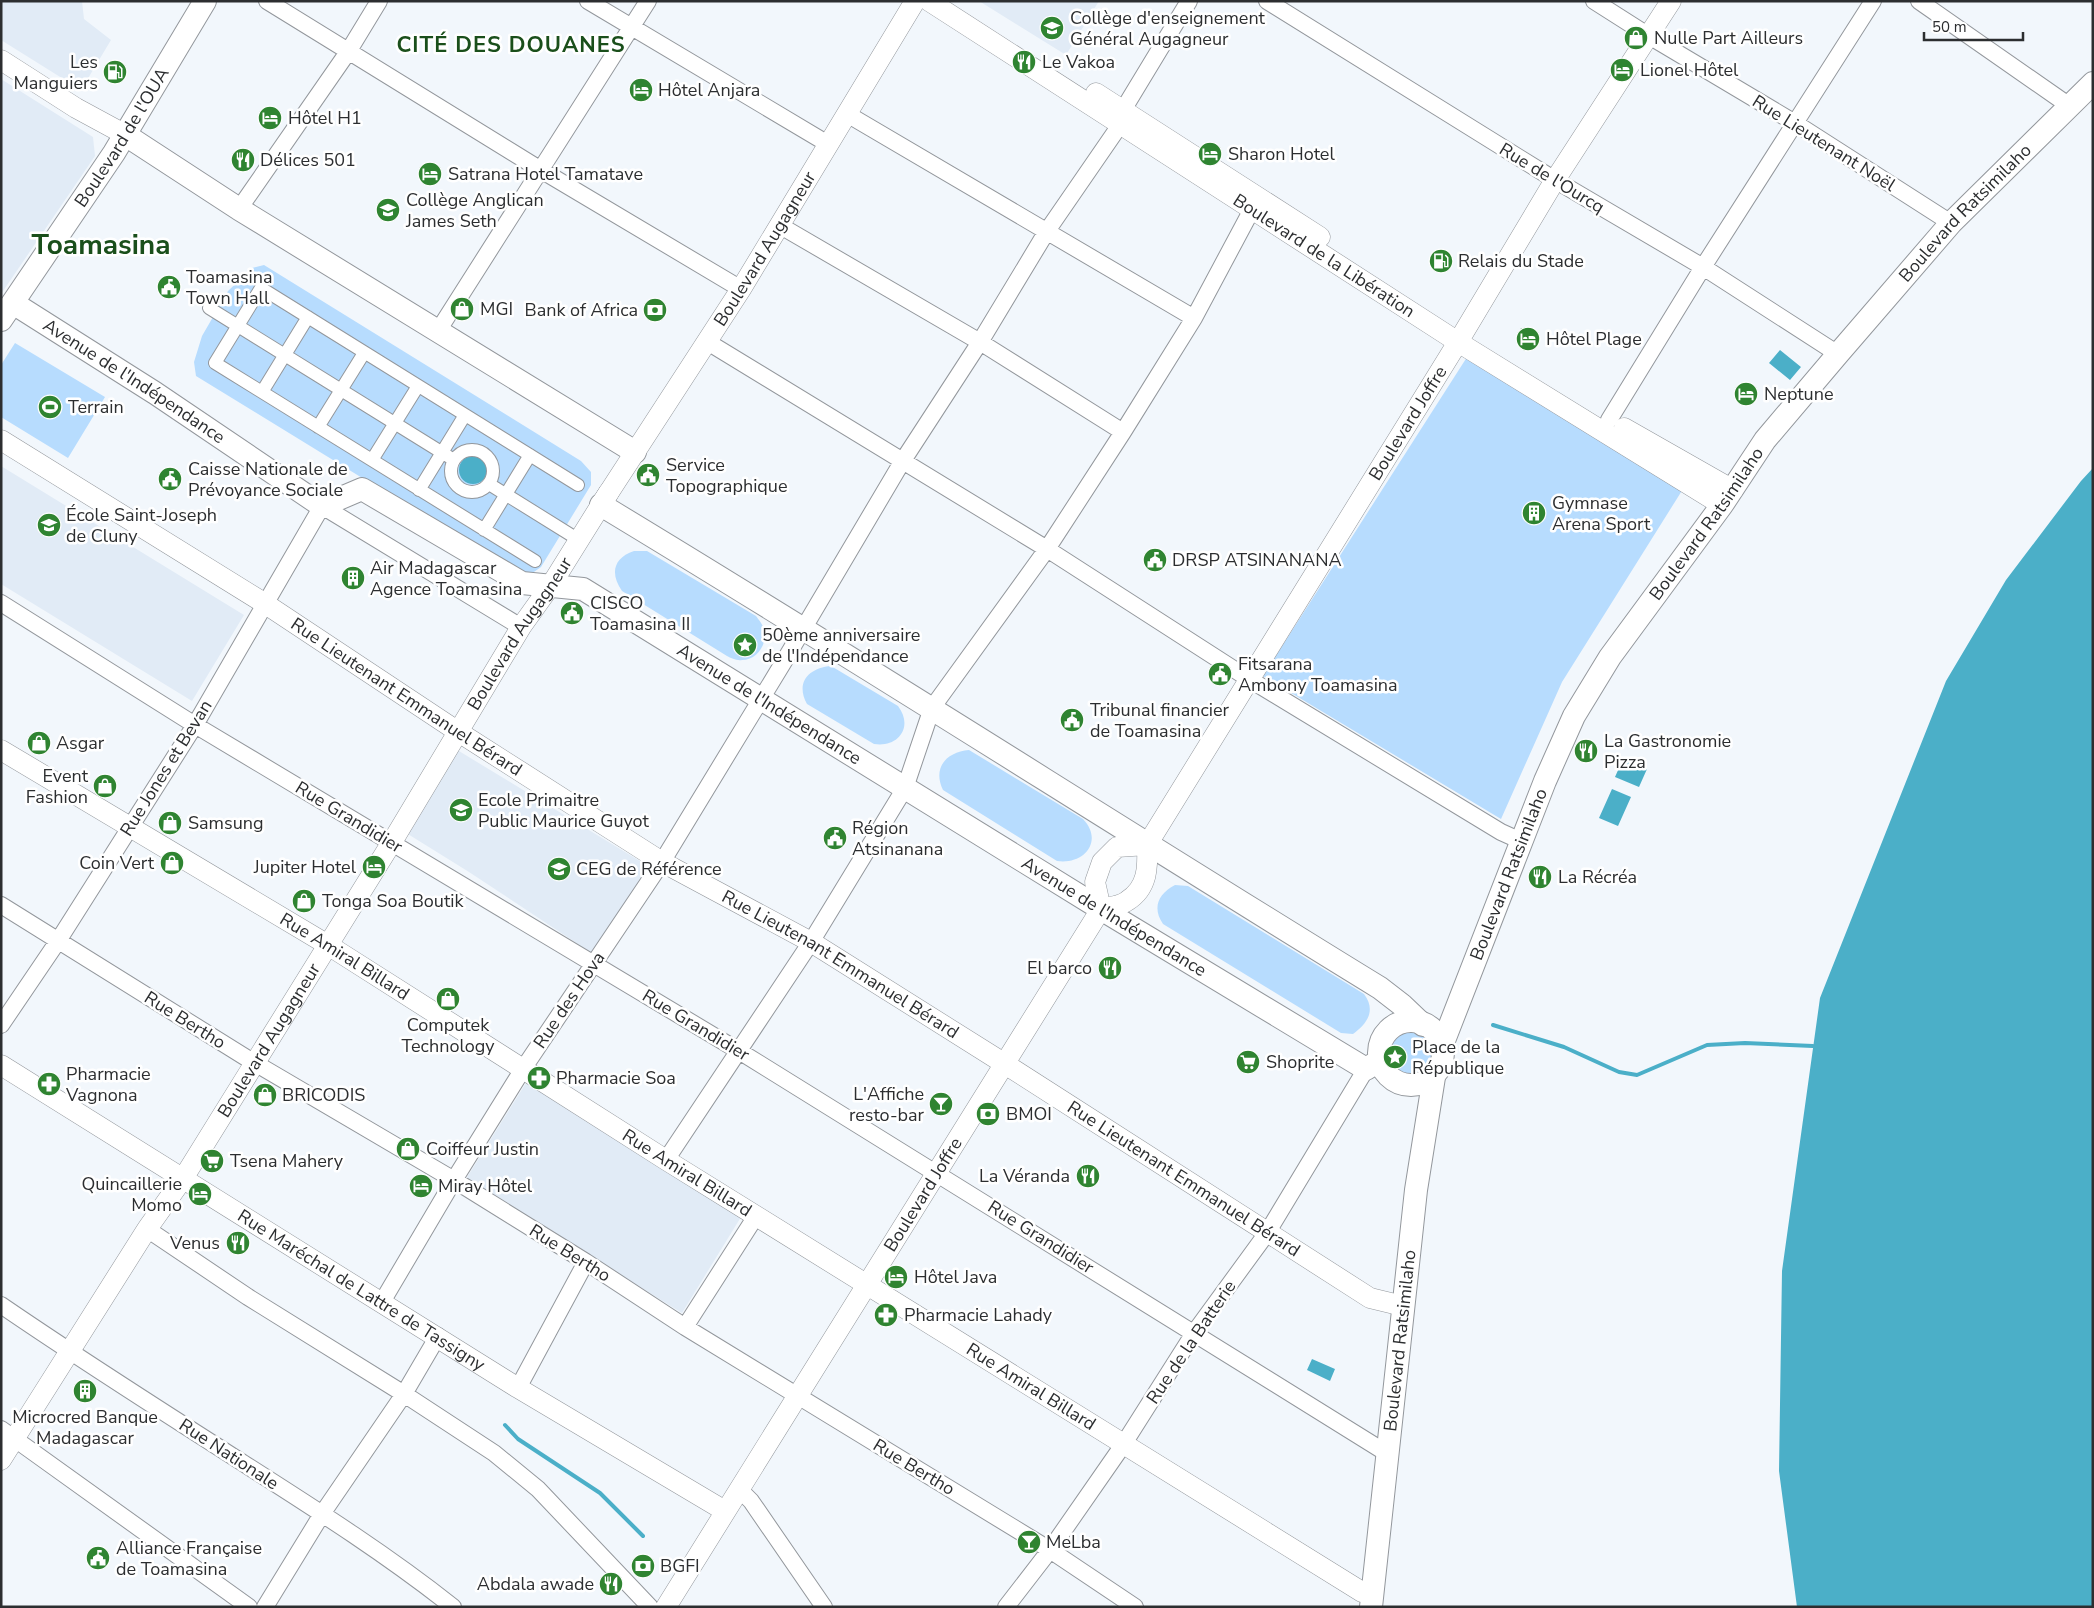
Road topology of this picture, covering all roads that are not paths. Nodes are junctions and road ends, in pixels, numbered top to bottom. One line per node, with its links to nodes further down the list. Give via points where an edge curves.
1 (205, 1): 24 (main road, Boulevard de l'OUA)
2 (267, 1): 17 (street)
3 (379, 1): 17 (street)
4 (588, 1): 15 (street)
5 (648, 1): 15 (street)
6 (915, 1): 21 (street, Boulevard Augagneur)
7 (929, 1): 22 (street, Boulevard de la Libération)
8 (949, 1): 22 (street, Boulevard de la Libération)
9 (1189, 1): 22 (street, Rue des Hova)
10 (1267, 1): 27 (street, Rue de l'Ourcq)
11 (1594, 1): 16 (street, Rue Lieutenant Noël)
12 (1671, 1): 16 (street, Boulevard Joffre)
13 (1873, 1): 23 (street)
14 (1918, 1): 20 (street)
15 (631, 29): 25 (street); 26 (street)
16 (1649, 36): 23 (street, Rue Lieutenant Noël); 27 (street, Boulevard Joffre)
17 (348, 52): 26 (street); 29 (street)
18 (1, 60): 24 (street)
19 (2093, 83): 20 (main road, Boulevard Ratsimilaho)
20 (2071, 107): 30 (main road, Boulevard Ratsimilaho)
21 (847, 114): 25 (street, Boulevard Augagneur); 32 (street)
22 (1122, 117): 28 (street, Boulevard de la Libération); 32 (street, Rue des Hova)
23 (1795, 124): 30 (street, Rue Lieutenant Noël); 33 (street)
24 (124, 134): 29 (main road); 36 (main road, Boulevard de l'OUA)
25 (828, 144): 31 (street, Boulevard Augagneur)
26 (541, 170): 34 (street); 40 (street)
27 (1555, 180): 33 (street, Rue de l'Ourcq); 41 (street, Boulevard Joffre)
28 (1255, 203): 38 (street); 41 (street, Boulevard de la Libération)
29 (240, 209): 40 (main road)
30 (1952, 223): 46 (main road, Boulevard Ratsimilaho)
31 (779, 225): 34 (street, Boulevard Augagneur); 43 (street)
32 (1047, 231): 38 (street); 43 (street, Rue des Hova)
33 (1703, 267): 46 (street, Rue de l'Ourcq); 51 (street)
34 (741, 289): 42 (street, Boulevard Augagneur)
35 (209, 308): 39 (street)
36 (7, 312): 68 (main road, Avenue de l'Indépendance, via 155,393)
37 (308, 318): 39 (street, via 261,288); 44 (street); 45 (street)
38 (1194, 318): 54 (street)
39 (238, 325): 45 (street); 49 (street, via 215,363)
40 (438, 331): 57 (main road)
41 (1462, 336): 51 (street, Boulevard de la Libération); 66 (street, Boulevard de la Libération); 78 (street, Boulevard Joffre)
42 (706, 341): 57 (street, Boulevard Augagneur); 61 (street)
43 (980, 342): 54 (street); 61 (street, Rue des Hova)
44 (364, 353): 47 (street); 48 (street)
45 (285, 354): 48 (street); 49 (street)
46 (1838, 354): 66 (main road, Boulevard Ratsimilaho, via 1765,440)
47 (418, 386): 50 (street); 52 (street)
48 (342, 390): 52 (street); 53 (street)
49 (262, 392): 53 (street)
50 (465, 415): 56 (street); 58 (street)
51 (1609, 420): 66 (street, Boulevard de la Libération)
52 (395, 423): 56 (street); 59 (street)
53 (318, 427): 59 (street)
54 (1123, 432): 71 (street)
55 (1, 440): 74 (street, Rue Lieutenant Emmanuel Bérard)
56 (442, 452): 60 (street); 64 (street)
57 (635, 452): 67 (street, Boulevard Augagneur)
58 (530, 455): 63 (street); 65 (street)
59 (372, 460): 64 (street)
60 (454, 460): 62 (street, via 451,474 457,486 477,492); 62 (street, via 458,454 471,449 484,453 493,467)
61 (902, 462): 71 (street); 77 (street, Rue des Hova)
62 (489, 484): 65 (street)
63 (578, 485)
64 (419, 490): 69 (street)
65 (506, 494): 69 (street); 70 (street)
66 (1728, 497): 86 (main road, Boulevard Ratsimilaho, via 1610,657 1574,716)
67 (605, 498): 70 (street, Boulevard Augagneur); 77 (main road)
68 (322, 506): 73 (main road, Avenue de l'Indépendance, via 362,489 522,583); 74 (street, Rue Jones et Bevan); 76 (street)
69 (484, 530): 72 (street)
70 (579, 540): 73 (street, Boulevard Augagneur)
71 (1047, 549): 78 (street); 80 (street)
72 (535, 562)
73 (551, 585): 76 (street, Boulevard Augagneur); 79 (main road, Avenue de l'Indépendance, via 583,589)
74 (264, 603): 81 (street, Rue Jones et Bevan); 82 (street, Rue Lieutenant Emmanuel Bérard)
75 (1, 604): 81 (street, Rue Grandidier)
76 (521, 627): 82 (street, Boulevard Augagneur)
77 (804, 627): 79 (street, Rue des Hova); 80 (main road)
78 (1249, 679): 86 (street, via 1501,832); 88 (street, Boulevard Joffre)
79 (760, 700): 84 (main road, Avenue de l'Indépendance); 89 (street, Rue des Hova)
80 (932, 708): 84 (street); 88 (main road)
81 (195, 725): 85 (street, Rue Jones et Bevan); 87 (street, Rue Grandidier)
82 (458, 731): 87 (street, Boulevard Augagneur); 89 (street, Rue Lieutenant Emmanuel Bérard)
83 (1, 750): 85 (street, Rue Amiral Billard)
84 (905, 788): 91 (main road, Avenue de l'Indépendance); 93 (street)
85 (129, 827): 92 (street, Rue Jones et Bevan); 94 (street, Rue Amiral Billard)
86 (1521, 841): 98 (main road, Boulevard Ratsimilaho)
87 (392, 842): 94 (street, Boulevard Augagneur); 95 (street, Rue Grandidier)
88 (1146, 845): 91 (street, via 1148,866 1143,887 1127,902); 91 (street, via 1117,848 1102,862 1095,882); 97 (main road, via 1380,988)
89 (662, 862): 93 (street, Rue Lieutenant Emmanuel Bérard); 95 (street, Rue des Hova)
90 (1, 905): 92 (street, Rue Bertho)
91 (1101, 909): 101 (street, Boulevard Joffre); 103 (main road, Avenue de l'Indépendance)
92 (58, 941): 96 (street, Rue Jones et Bevan); 100 (street, Rue Bertho)
93 (811, 942): 99 (street); 101 (street, Rue Lieutenant Emmanuel Bérard)
94 (328, 945): 100 (street, Boulevard Augagneur); 104 (street, Rue Amiral Billard)
95 (594, 963): 99 (street, Rue Grandidier); 104 (street, Rue des Hova)
96 (1, 1025)
97 (1423, 1025): 98 (main road, via 1431,1028); 103 (main road, via 1414,1021 1395,1025 1382,1040)
98 (1443, 1043): 105 (main road, via 1443,1060)
99 (739, 1051): 106 (street); 107 (street, Rue Grandidier)
100 (253, 1062): 108 (street, Boulevard Augagneur); 109 (street, Rue Bertho)
101 (1005, 1064): 107 (street, Boulevard Joffre); 112 (street, Rue Lieutenant Emmanuel Bérard)
102 (1, 1065): 108 (street, Rue Maréchal de Lattre de Tassigny)
103 (1373, 1065): 105 (main road, via 1398,1083 1417,1085); 112 (street, Rue de la Batterie)
104 (523, 1069): 106 (street, Rue Amiral Billard); 109 (street, Rue des Hova)
105 (1434, 1077): 117 (main road, Boulevard Ratsimilaho, via 1416,1190)
106 (666, 1160): 110 (street, Rue Amiral Billard)
107 (937, 1172): 114 (street, Boulevard Joffre); 119 (street, Rue Grandidier)
108 (184, 1178): 111 (street, Boulevard Augagneur); 115 (street, Rue Maréchal de Lattre de Tassigny)
109 (454, 1180): 113 (street, Rue Bertho); 115 (street, Rue des Hova)
110 (756, 1216): 114 (street, Rue Amiral Billard); 118 (street)
111 (147, 1229): 121 (street, Boulevard Augagneur); 123 (street, via 248,1298)
112 (1267, 1233): 117 (street, Rue Lieutenant Emmanuel Bérard, via 1370,1298); 119 (street, Rue de la Batterie)
113 (586, 1262): 118 (street, Rue Bertho); 122 (street)
114 (867, 1284): 124 (street, Boulevard Joffre); 126 (street, Rue Amiral Billard)
115 (382, 1302): 120 (street, Rue Maréchal de Lattre de Tassigny)
116 (1, 1306): 121 (street, Rue Nationale)
117 (1403, 1306): 127 (main road, Boulevard Ratsimilaho)
118 (685, 1327): 124 (street, Rue Bertho)
119 (1194, 1333): 126 (street, Rue de la Batterie); 127 (street, Rue Grandidier)
120 (438, 1336): 122 (street, Rue Maréchal de Lattre de Tassigny); 123 (street)
121 (69, 1352): 125 (street, Boulevard Augagneur); 131 (street, Rue Nationale)
122 (518, 1388): 130 (street, Rue Maréchal de Lattre de Tassigny)
123 (404, 1394): 131 (street); 137 (street, via 494,1453 538,1489)
124 (798, 1396): 129 (street, Boulevard Joffre); 132 (street, Rue Bertho)
125 (8, 1434): 128 (street, Boulevard Augagneur); 134 (street)
126 (1123, 1445): 132 (street, Rue de la Batterie); 133 (street, Rue Amiral Billard)
127 (1388, 1451): 133 (main road, Boulevard Ratsimilaho)
128 (1, 1460)
129 (739, 1489): 130 (street, Boulevard Joffre); 139 (street, via 751,1500)
130 (725, 1511): 138 (street, Boulevard Joffre)
131 (322, 1514): 135 (street); 136 (street, Rue Nationale, via 417,1578)
132 (1050, 1550): 140 (street, Rue de la Batterie); 141 (street, Rue Bertho)
133 (1372, 1600)
134 (250, 1607)
135 (265, 1607)
136 (453, 1607)
137 (650, 1607)
138 (666, 1607)
139 (824, 1607)
140 (1006, 1607)
141 (1135, 1607)

